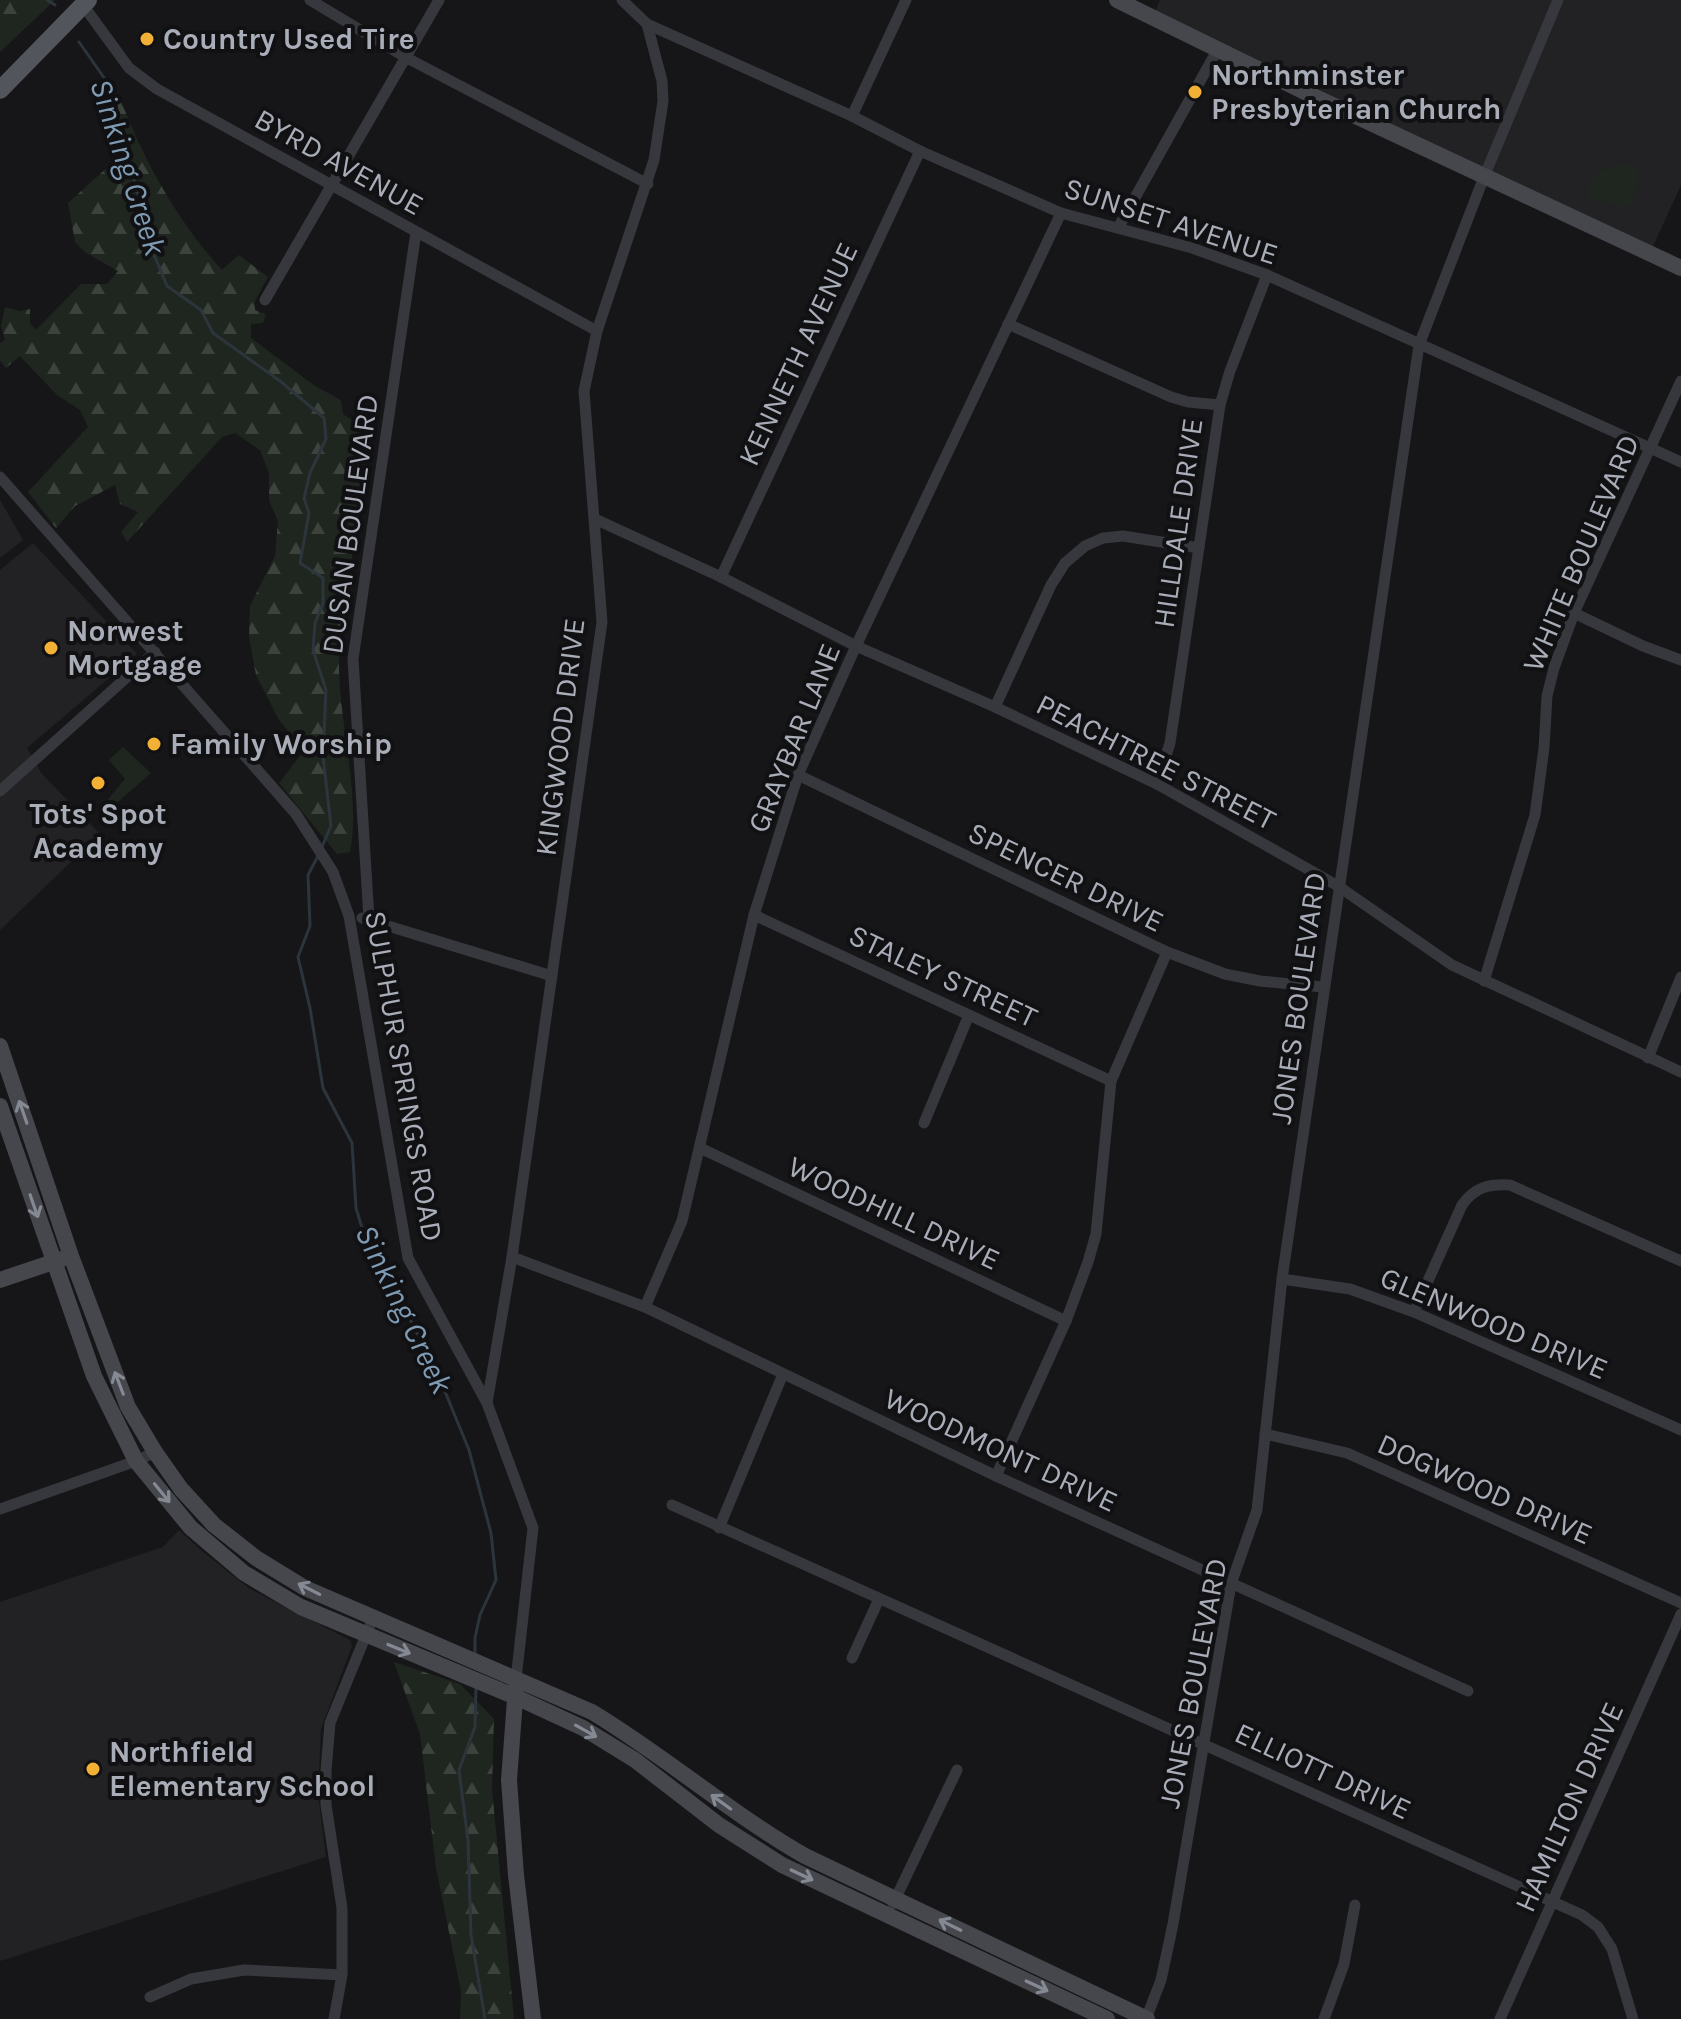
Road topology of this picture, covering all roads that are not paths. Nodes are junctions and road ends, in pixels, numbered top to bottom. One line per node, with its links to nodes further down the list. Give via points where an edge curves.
1 (310, 0): 10 (street)
2 (439, 0): 10 (street)
3 (622, 0): 8 (street)
4 (906, 0): 12 (street)
5 (1117, 0): 9 (main road)
6 (1558, 0): 14 (street, JONES BOULEVARD)
7 (85, 2): 11 (main road); 15 (street, BYRD AVENUE, via 129,68 157,89)
8 (647, 24): 12 (street, SUNSET AVENUE); 16 (street, KINGWOOD DRIVE, via 663,101)
9 (1218, 49): 14 (main road); 18 (street)
10 (407, 58): 15 (street); 16 (street)
11 (0, 90)
12 (852, 116): 13 (street, SUNSET AVENUE)
13 (920, 151): 17 (street, SUNSET AVENUE); 33 (street, KENNETH AVENUE)
14 (1484, 177): 20 (main road); 25 (street, JONES BOULEVARD)
15 (331, 184): 19 (street, BYRD AVENUE); 22 (street)
16 (648, 184): 24 (street, KINGWOOD DRIVE)
17 (1061, 213): 18 (street, SUNSET AVENUE); 23 (street, GRAYBAR LANE)
18 (1118, 228): 21 (street, SUNSET AVENUE)
19 (416, 232): 24 (street, BYRD AVENUE); 45 (street, DUSAN BOULEVARD, via 353,659)
20 (1681, 268)
21 (1267, 275): 25 (street, SUNSET AVENUE); 27 (street, HILLDALE DRIVE)
22 (265, 300)
23 (1008, 324): 27 (street, via 1171,397); 35 (street, GRAYBAR LANE)
24 (597, 331): 31 (street, KINGWOOD DRIVE, via 584,391)
25 (1419, 345): 28 (street, SUNSET AVENUE); 42 (street, JONES BOULEVARD)
26 (1681, 381): 28 (street, WHITE BOULEVARD)
27 (1220, 405): 32 (street, HILLDALE DRIVE)
28 (1650, 448): 29 (street, SUNSET AVENUE); 34 (street, WHITE BOULEVARD)
29 (1681, 462)
30 (0, 477): 36 (street, SULPHUR SPRINGS ROAD)
31 (595, 519): 33 (street, PEACHTREE STREET); 47 (street, KINGWOOD DRIVE, via 602,622)
32 (1199, 548): 38 (street, via 1123,536 1085,546 1051,585); 40 (street, HILLDALE DRIVE, via 1170,743)
33 (721, 577): 35 (street, PEACHTREE STREET)
34 (1574, 613): 37 (street); 49 (street, WHITE BOULEVARD, via 1547,696 1535,815)
35 (856, 646): 38 (street, PEACHTREE STREET); 39 (street, GRAYBAR LANE)
36 (155, 652): 41 (street); 44 (street, SULPHUR SPRINGS ROAD, via 296,814 325,855)
37 (1681, 660)
38 (995, 707): 40 (street, PEACHTREE STREET)
39 (798, 775): 43 (street, GRAYBAR LANE); 46 (street, SPENCER DRIVE)
40 (1157, 784): 42 (street, PEACHTREE STREET)
41 (0, 791)
42 (1338, 886): 49 (street, PEACHTREE STREET, via 1452,965); 50 (street, JONES BOULEVARD)
43 (754, 915): 51 (street, STALEY STREET); 58 (street, GRAYBAR LANE)
44 (349, 916): 45 (street); 71 (street, SULPHUR SPRINGS ROAD, via 408,1258)
45 (369, 919): 47 (street)
46 (1167, 952): 50 (street, SPENCER DRIVE, via 1225,974); 55 (street)
47 (552, 976): 62 (street, KINGWOOD DRIVE)
48 (1681, 977): 53 (street)
49 (1484, 981): 53 (street, PEACHTREE STREET)
50 (1323, 987): 65 (street, JONES BOULEVARD)
51 (969, 1015): 55 (street, STALEY STREET); 57 (street)
52 (0, 1046): 59 (main road, one-way to 52)
53 (1648, 1058): 54 (street, PEACHTREE STREET)
54 (1681, 1072)
55 (1111, 1081): 69 (street, via 1096,1234)
56 (0, 1106): 60 (main road)
57 (924, 1123)
58 (700, 1148): 67 (street, GRAYBAR LANE, via 682,1221); 69 (street, WOODHILL DRIVE)
59 (41, 1165): 60 (main road); 61 (main road)
60 (23, 1172): 64 (main road, one-way to 64)
61 (71, 1256): 64 (main road); 74 (main road, one-way to 61, via 128,1407)
62 (512, 1257): 67 (street, WOODMONT DRIVE); 71 (street, KINGWOOD DRIVE)
63 (1681, 1261): 68 (street, via 1510,1185 1494,1184 1480,1187 1462,1205)
64 (53, 1262): 66 (main road); 75 (main road, via 94,1376)
65 (1282, 1279): 68 (street, GLENWOOD DRIVE, via 1350,1289); 73 (street, JONES BOULEVARD)
66 (0, 1280)
67 (645, 1307): 70 (street, WOODMONT DRIVE)
68 (1414, 1312): 72 (street, GLENWOOD DRIVE)
69 (1066, 1321): 76 (street)
70 (783, 1374): 76 (street, WOODMONT DRIVE); 79 (street)
71 (487, 1403): 87 (street, SULPHUR SPRINGS ROAD, via 533,1528)
72 (1681, 1430)
73 (1265, 1434): 80 (street, JONES BOULEVARD, via 1257,1510); 82 (street, DOGWOOD DRIVE, via 1347,1453)
74 (155, 1452): 75 (street); 84 (main road, one-way to 74, via 305,1588 256,1558 214,1525)
75 (136, 1461): 78 (street); 85 (main road, one-way to 85, via 191,1528 244,1573 301,1607)
76 (996, 1476): 80 (street, WOODMONT DRIVE)
77 (672, 1505): 79 (street, ELLIOTT DRIVE)
78 (0, 1509)
79 (719, 1528): 81 (street, ELLIOTT DRIVE)
80 (1231, 1584): 88 (street, WOODMONT DRIVE); 90 (street, JONES BOULEVARD)
81 (879, 1599): 86 (street); 90 (street, ELLIOTT DRIVE)
82 (1681, 1603)
83 (1681, 1614): 93 (street, HAMILTON DRIVE)
84 (373, 1618): 85 (street); 87 (main road)
85 (366, 1635): 89 (main road, one-way to 89); 96 (street, via 330,1723 326,1771 342,1908)
86 (852, 1658)
87 (516, 1679): 89 (main road, SULPHUR SPRINGS ROAD); 92 (main road, one-way to 87, via 757,1829 592,1712)
88 (1468, 1691)
89 (516, 1697): 95 (main road, one-way to 95, via 635,1760 719,1825 782,1865); 99 (main road, SULPHUR SPRINGS ROAD, via 509,1780)
90 (1202, 1742): 93 (street, ELLIOTT DRIVE); 101 (street, JONES BOULEVARD, via 1173,1924)
91 (957, 1770): 92 (street)
92 (896, 1899): 95 (street); 101 (main road, one-way to 92)
93 (1552, 1903): 103 (street, HAMILTON DRIVE); 104 (street, ELLIOTT DRIVE, via 1598,1927 1612,1949)
94 (1355, 1905): 102 (street, via 1344,1964)
95 (888, 1915): 100 (main road, one-way to 100)
96 (342, 1975): 97 (street, via 244,1970 191,1979); 98 (street)
97 (150, 1997)
98 (334, 2019)
99 (533, 2019)
100 (1107, 2019)
101 (1146, 2019)
102 (1324, 2019)
103 (1500, 2019)
104 (1633, 2019)

